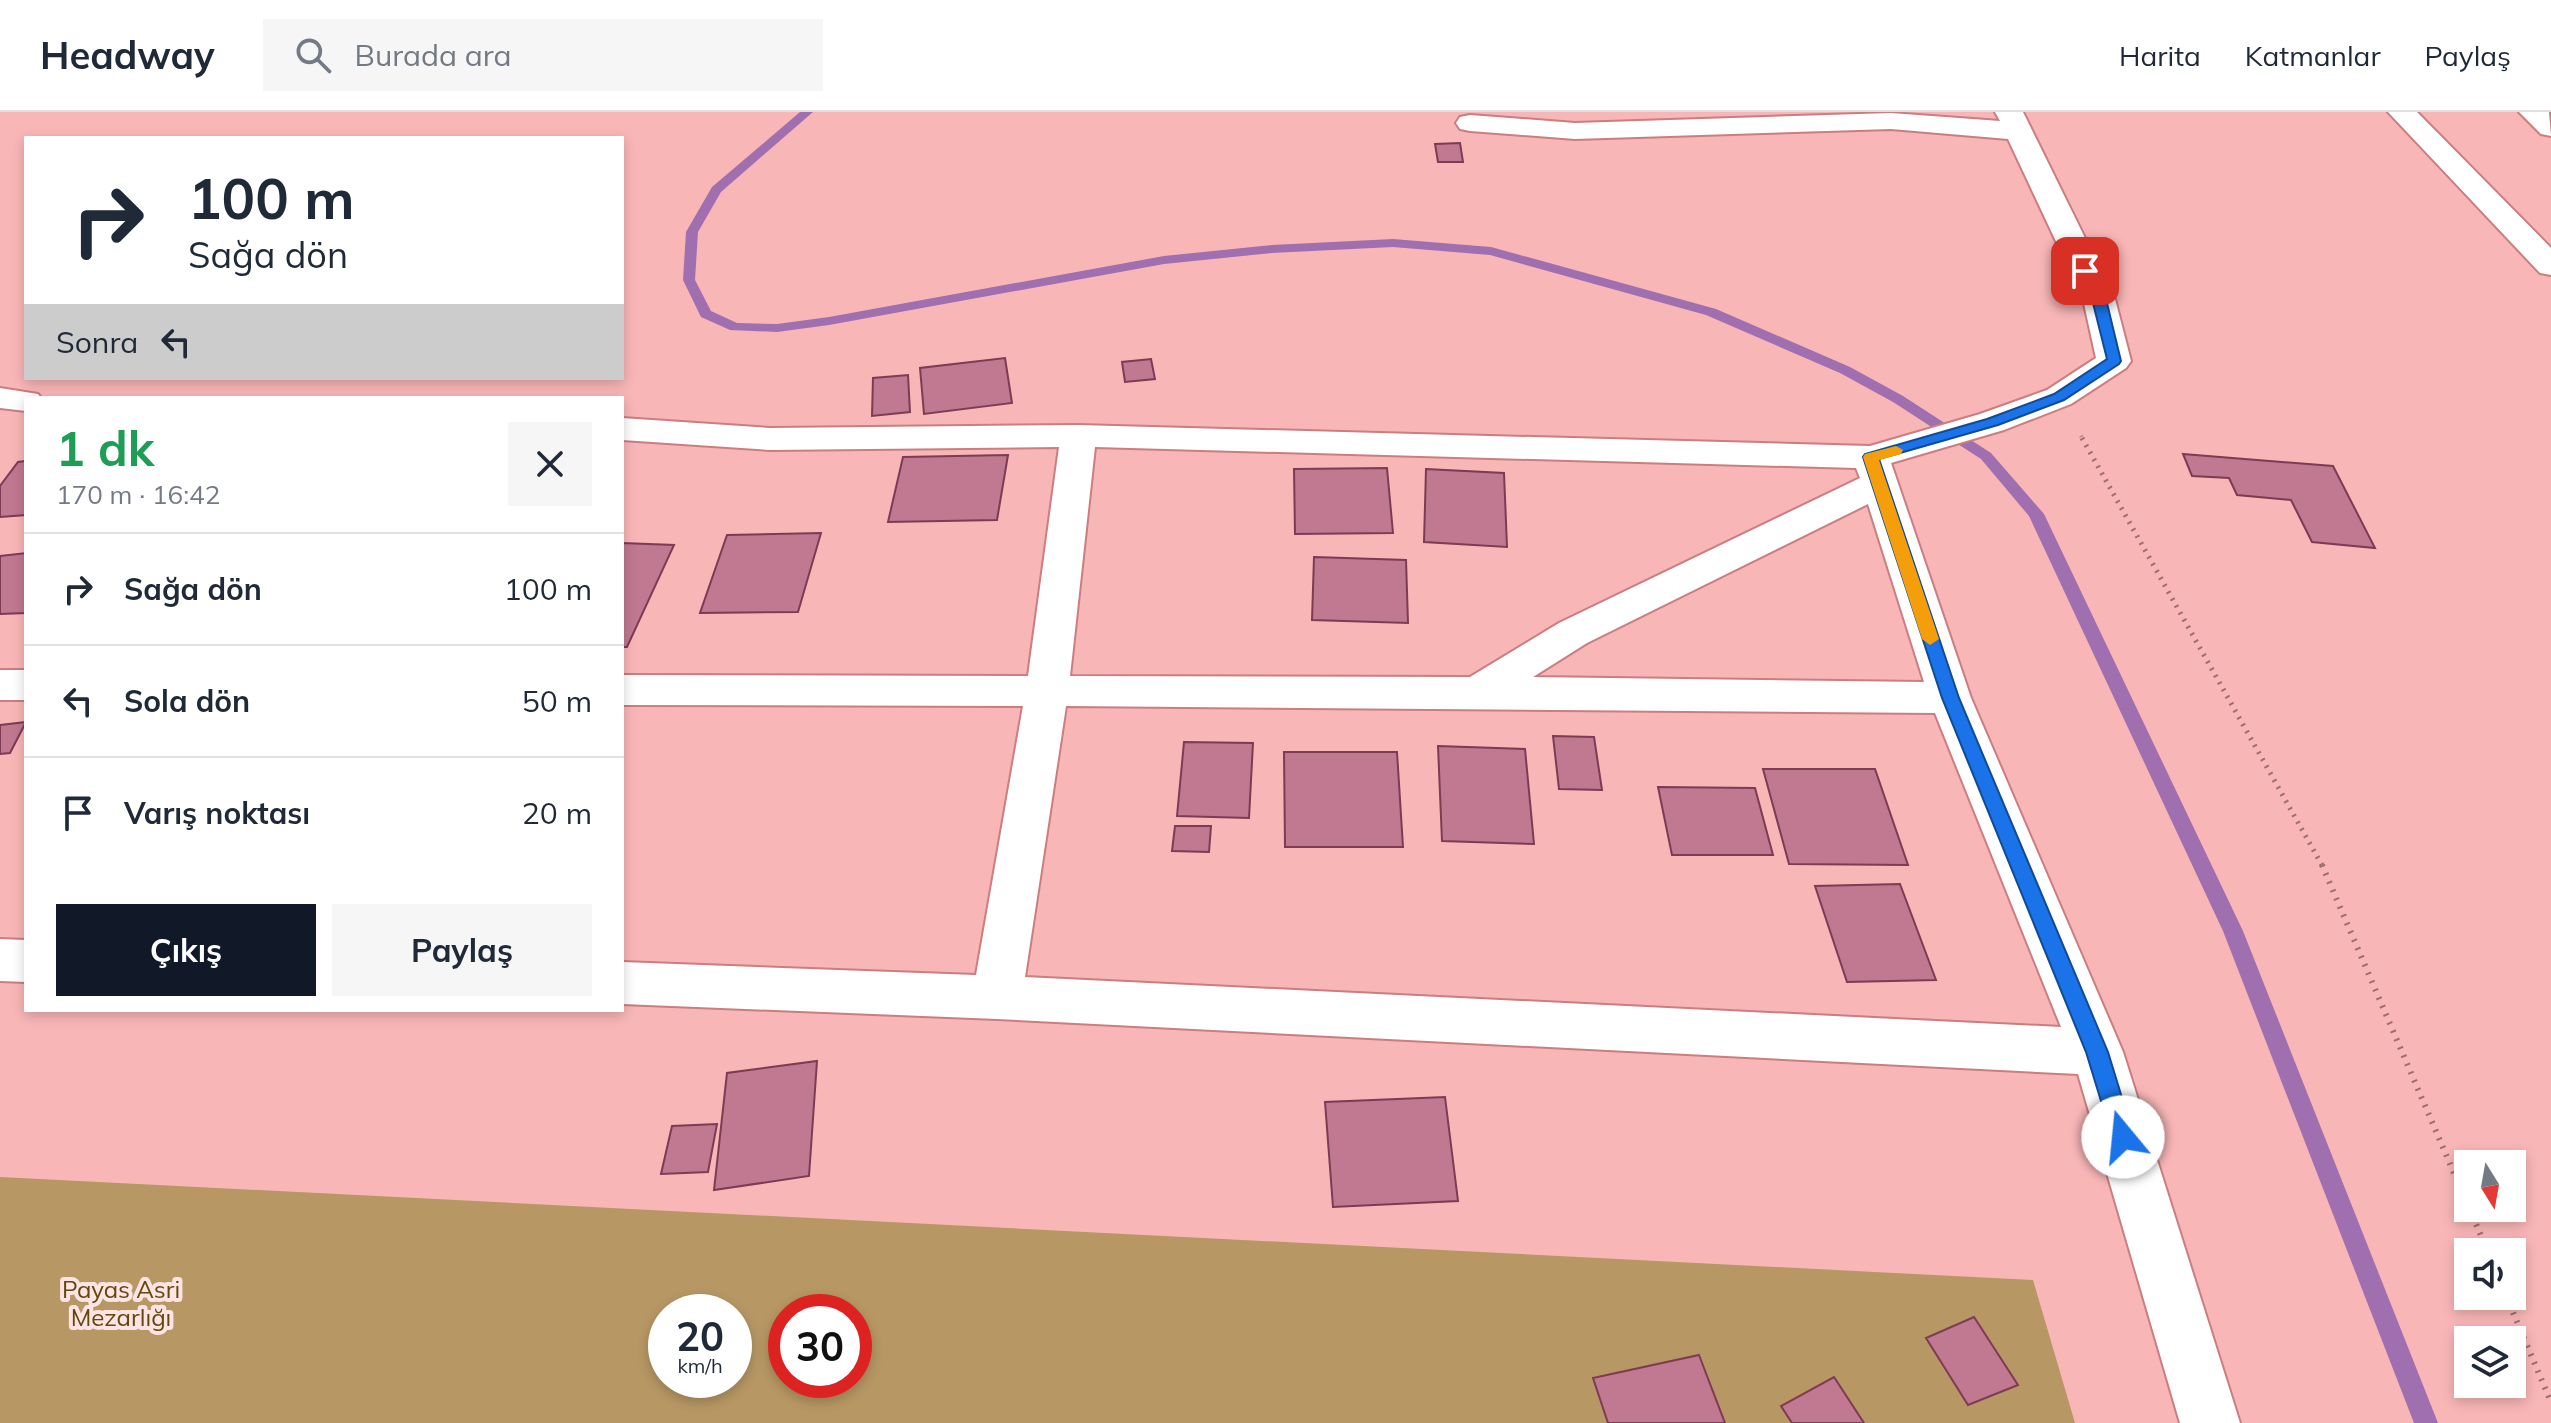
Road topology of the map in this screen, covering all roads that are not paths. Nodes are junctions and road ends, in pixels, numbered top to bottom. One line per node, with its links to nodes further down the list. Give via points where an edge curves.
1 (2402, 112): 6 (main road)
2 (2533, 112): 5 (main road)
3 (2012, 121): 4 (main road, via 1575,131); 11 (main road, via 2099,299 2114,361 2059,397 1921,444)
4 (1470, 123)
5 (2551, 128)
6 (2551, 266)
7 (0, 398): 8 (main road)
8 (24, 401)
9 (624, 429): 10 (main road, via 770,439)
10 (1078, 436): 11 (main road); 15 (main road)
11 (1874, 471): 16 (main road, via 1573,633); 17 (main road)
12 (0, 685): 13 (main road)
13 (24, 685)
14 (624, 690): 15 (main road)
15 (1047, 692): 16 (main road); 21 (main road)
16 (1477, 692): 17 (main road)
17 (1950, 698): 22 (main road)
18 (0, 960): 19 (main road)
19 (24, 961)
20 (624, 983): 21 (main road)
21 (997, 997): 22 (main road)
22 (2097, 1052): 23 (main road)
23 (2210, 1423)

